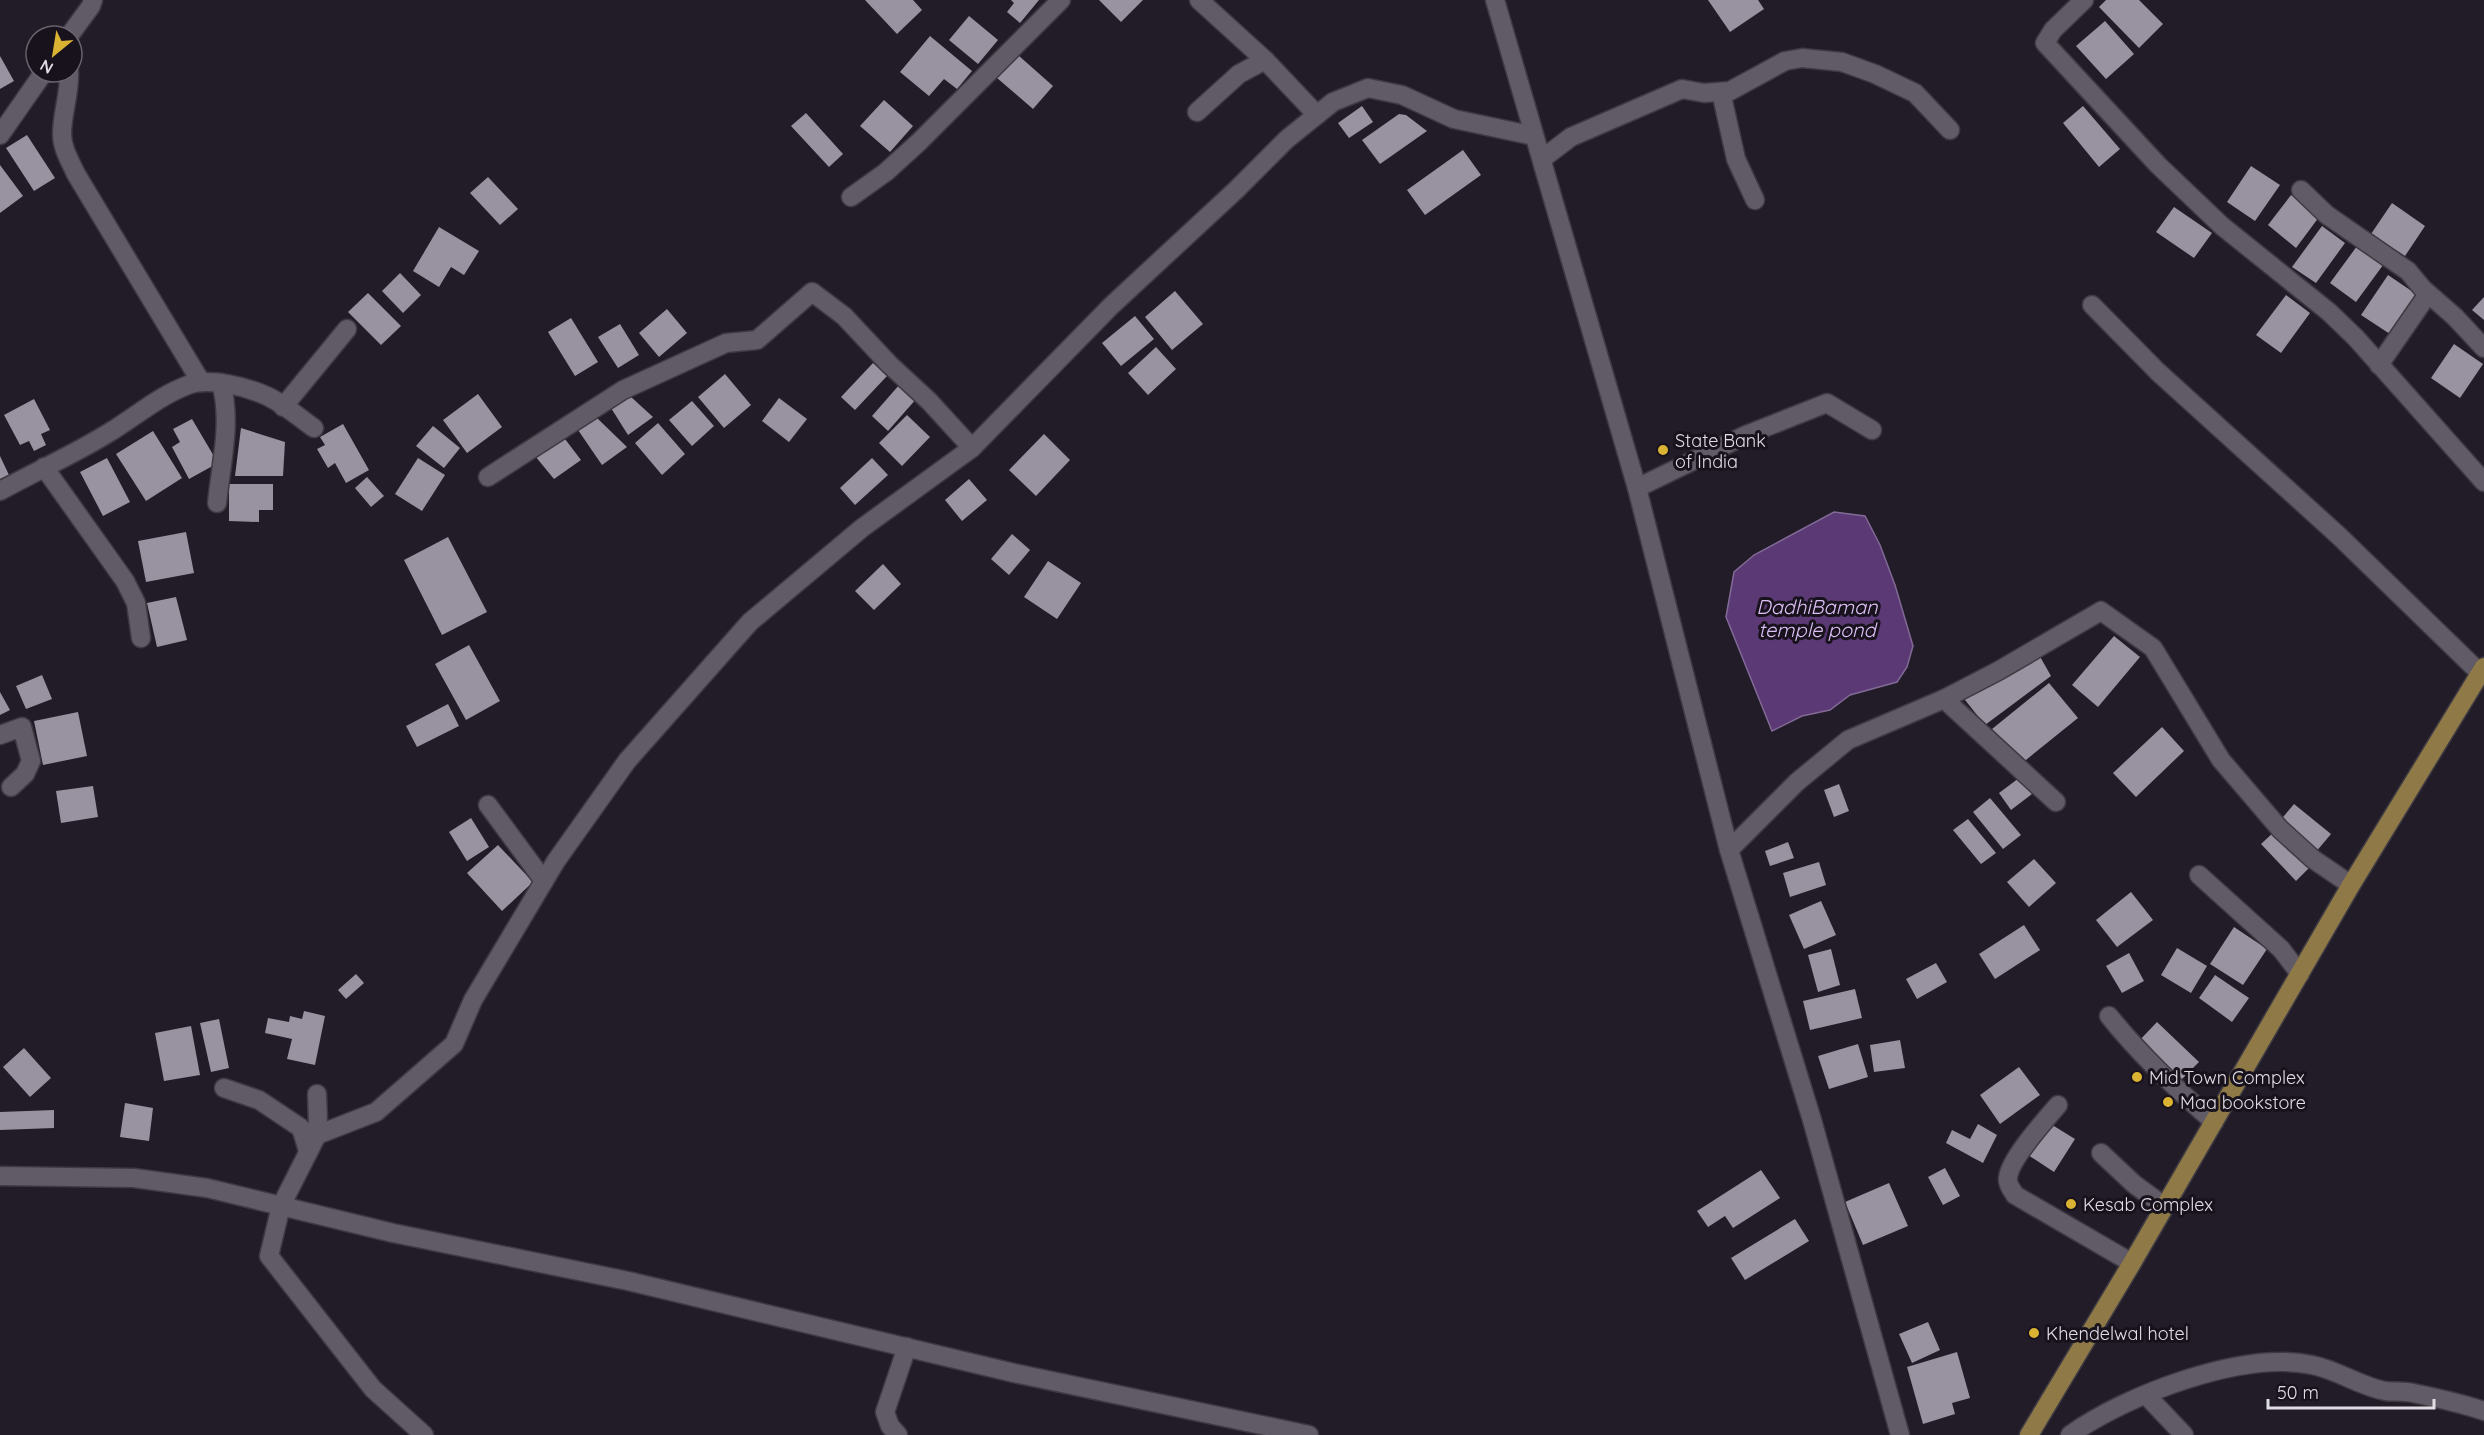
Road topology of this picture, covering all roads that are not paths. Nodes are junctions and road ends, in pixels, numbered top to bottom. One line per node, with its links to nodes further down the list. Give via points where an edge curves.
1 (93, 0): 6 (street)
2 (1062, 0): 18 (street, via 919,142)
3 (1199, 0): 7 (street)
4 (1495, 0): 15 (street)
5 (2084, 0): 24 (street, via 2044,43 2158,165 2222,226 2329,312)
6 (77, 24)
7 (1265, 60): 11 (street, via 1239,74); 12 (street)
8 (36, 84): 14 (street)
9 (69, 84): 25 (street, via 62,134 65,150)
10 (1720, 92): 13 (street, via 1730,91 1785,62 1802,58 1842,62 1914,93); 16 (street, via 1682,89 1571,137); 19 (street, via 1736,159)
11 (1197, 112)
12 (1317, 115): 15 (street, via 1333,102 1368,88 1402,95 1454,119); 30 (street, via 1111,306)
13 (1950, 130)
14 (0, 135)
15 (1534, 136): 16 (street)
16 (1542, 159): 34 (street)
17 (2301, 190): 20 (street, via 2327,215 2408,271)
18 (851, 197)
19 (1755, 200)
20 (2428, 294): 23 (street); 24 (street)
21 (2092, 305): 38 (street, via 2158,372)
22 (347, 329): 27 (street)
23 (2484, 348)
24 (2379, 364): 33 (street)
25 (201, 382): 26 (street); 31 (street, via 150,404 109,433)
26 (222, 383): 27 (street, via 268,397); 36 (street, via 226,422)
27 (283, 407): 28 (street)
28 (314, 428)
29 (1872, 430): 34 (street, via 1827,403 1746,435)
30 (972, 448): 32 (street, via 844,316 812,292 758,340 726,344 623,390); 46 (street, via 862,528 750,622 627,760)
31 (44, 467): 35 (street); 37 (street, via 125,581 136,603)
32 (488, 477)
33 (2484, 482)
34 (1637, 488): 44 (street)
35 (0, 491)
36 (217, 503)
37 (141, 638)
38 (2482, 670): 47 (main road)
39 (1944, 699): 42 (street); 44 (street, via 1848,740 1797,782); 47 (street, via 2101,611 2153,648 2221,760 2280,829 2313,859)
40 (0, 735): 41 (street, via 22,727 31,761 25,774)
41 (11, 787)
42 (2056, 802)
43 (488, 805): 46 (street)
44 (1729, 850): 66 (street, via 1812,1120)
45 (2199, 875): 48 (street, via 2273,942)
46 (544, 881): 54 (street, via 473,1000 454,1044 376,1112 317,1136)
47 (2351, 885): 48 (main road)
48 (2300, 974): 53 (main road)
49 (2109, 1017): 53 (street, via 2135,1049)
50 (224, 1088): 54 (street, via 259,1100 294,1122 301,1128)
51 (317, 1095): 54 (street, via 318,1123)
52 (2058, 1105): 59 (street, via 2029,1140 2008,1175 2008,1184 2014,1195)
53 (2214, 1122): 58 (main road)
54 (308, 1151): 57 (street)
55 (2101, 1154): 58 (street)
56 (0, 1176): 57 (street, via 134,1178 207,1188)
57 (281, 1206): 60 (street, via 628,1281); 63 (street, via 270,1256 374,1389)
58 (2164, 1206): 59 (main road)
59 (2132, 1263): 67 (main road)
60 (907, 1347): 64 (street, via 885,1412); 65 (street)
61 (2146, 1395): 62 (street, via 2204,1373 2288,1362 2329,1369 2365,1386); 68 (street); 69 (street)
62 (2484, 1411)
63 (424, 1435)
64 (898, 1435)
65 (1309, 1435)
66 (1900, 1435)
67 (2028, 1435)
68 (2070, 1435)
69 (2184, 1435)

